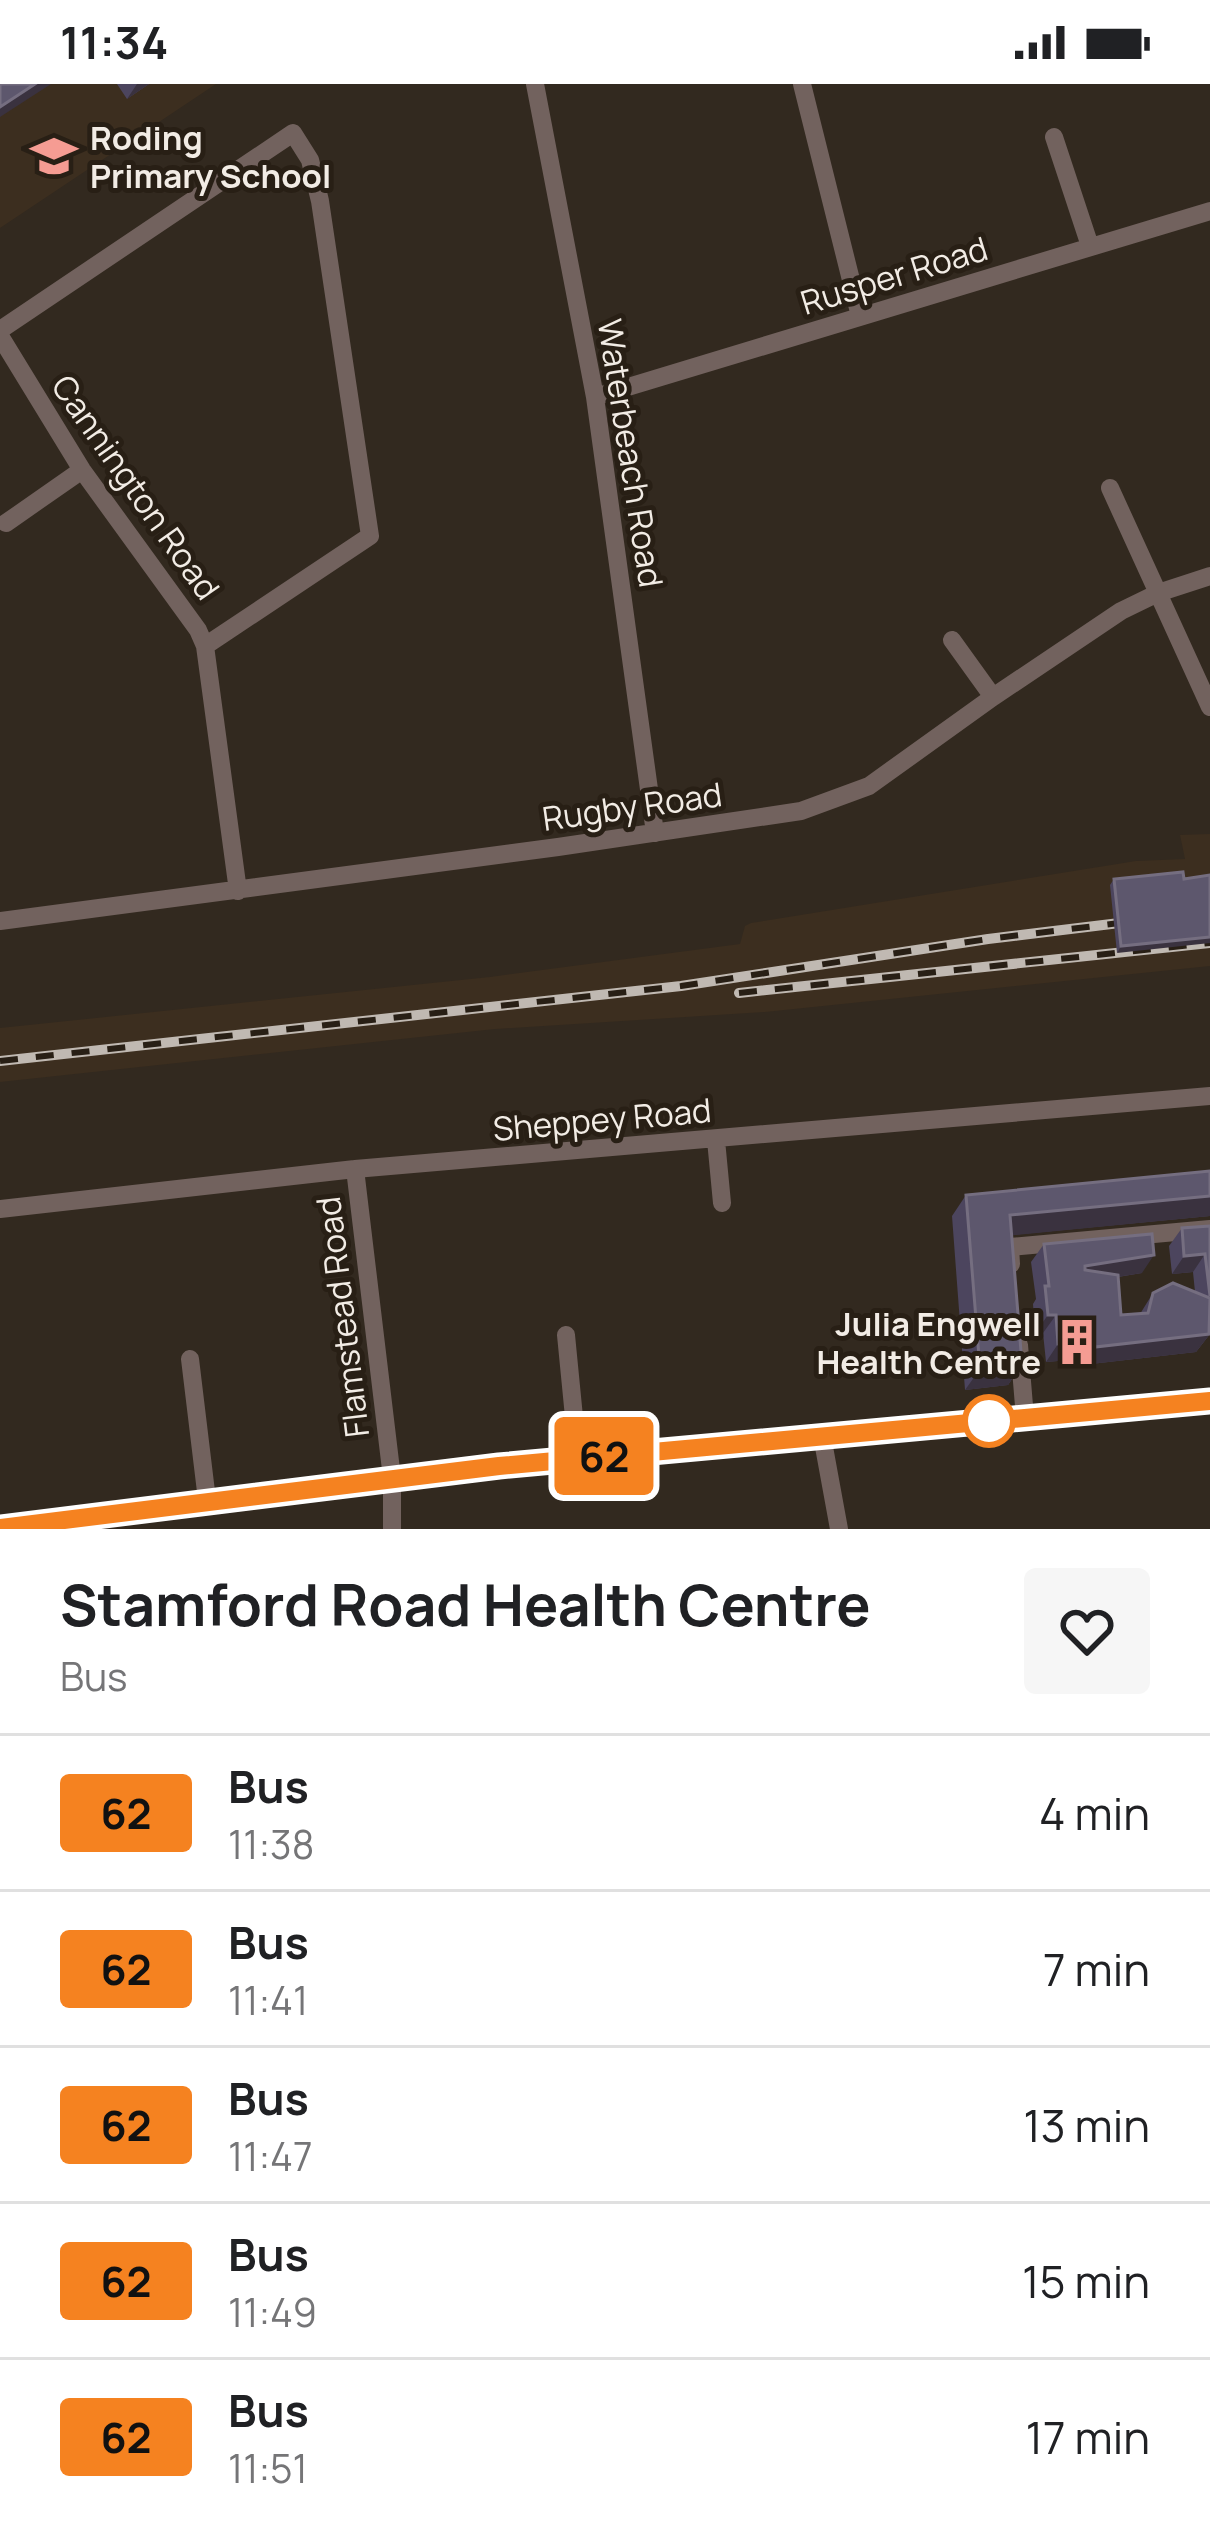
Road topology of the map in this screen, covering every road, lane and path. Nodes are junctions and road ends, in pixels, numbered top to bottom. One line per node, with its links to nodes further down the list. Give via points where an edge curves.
1 (535, 84): 8 (street, Waterbeach Road)
2 (802, 84): 6 (street)
3 (1054, 137): 5 (street)
4 (1210, 211): 5 (street, Rusper Road)
5 (1090, 246): 6 (street, Rusper Road)
6 (860, 316): 8 (street, Rusper Road)
7 (0, 333): 9 (street, Cannington Road); 15 (street, via 293,133 320,201 370,536)
8 (595, 397): 18 (street, Waterbeach Road)
9 (82, 470): 11 (street); 15 (street, Cannington Road)
10 (1110, 488): 13 (street)
11 (6, 523)
12 (1210, 575): 13 (street, Rugby Road)
13 (1159, 593): 16 (street, Rugby Road); 17 (street)
14 (952, 640): 16 (street)
15 (205, 646): 19 (street, Cannington Road)
16 (993, 697): 18 (street, Rugby Road, via 869,786 801,811)
17 (1210, 707)
18 (655, 832): 19 (street, Rugby Road)
19 (238, 891): 20 (street, Rugby Road)
20 (0, 921)
21 (1210, 1096): 22 (street, Sheppey Road)
22 (716, 1140): 23 (street, Sheppey Road); 24 (street)
23 (355, 1169): 25 (street, Sheppey Road); 35 (street, Flamstead Road)
24 (722, 1203)
25 (0, 1209)
26 (1210, 1229): 27 (street, via 1010,1247)
27 (1014, 1290)
28 (1018, 1333): 32 (street)
29 (566, 1335): 34 (street)
30 (190, 1359): 36 (street)
31 (1210, 1401): 32 (street)
32 (1025, 1418): 33 (street)
33 (822, 1436): 34 (street); 39 (street)
34 (578, 1458): 35 (street)
35 (392, 1478): 36 (street); 38 (street, Flamstead Road)
36 (207, 1500): 37 (street)
37 (0, 1528)
38 (392, 1529)
39 (839, 1529)

